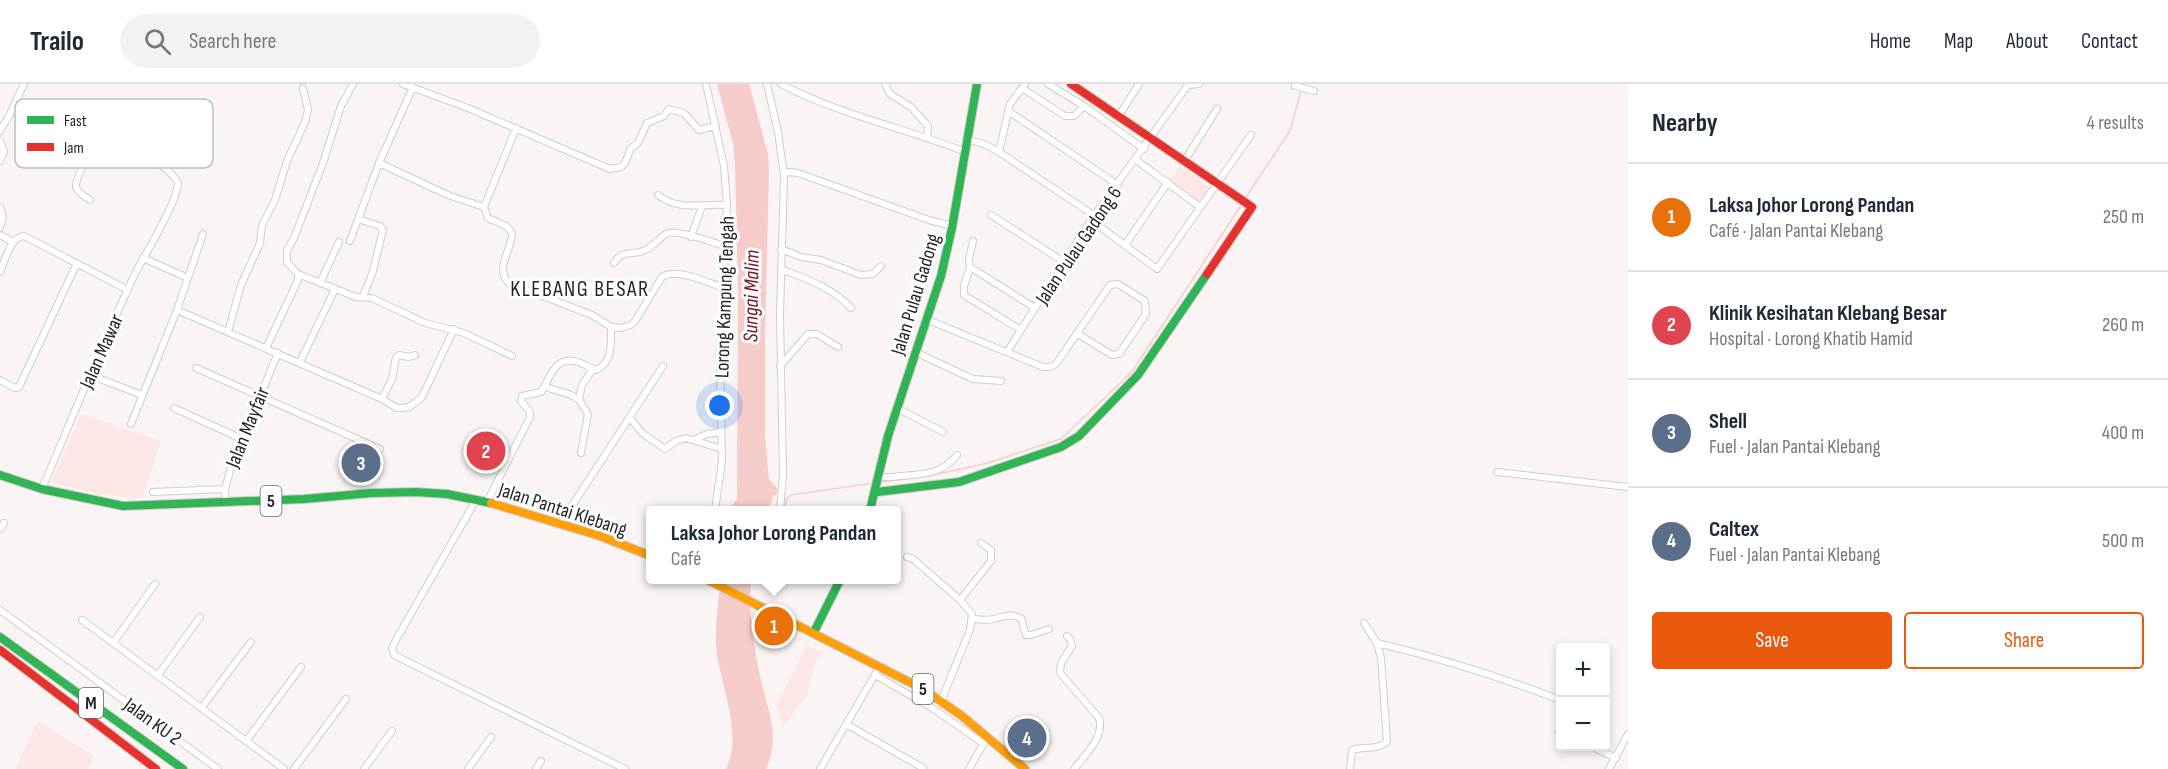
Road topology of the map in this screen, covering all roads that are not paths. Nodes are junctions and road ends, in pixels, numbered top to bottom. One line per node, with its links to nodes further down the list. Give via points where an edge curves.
1 (24, 84): 19 (street)
2 (353, 84): 76 (street, via 341,106 287,250 287,262)
3 (403, 84): 15 (street)
4 (706, 84): 25 (street, Lorong Kampung Tengah)
5 (767, 84): 42 (street)
6 (781, 84): 29 (street, via 830,105)
7 (885, 84): 29 (street, via 890,94 911,107 928,126)
8 (977, 84): 30 (main road, Jalan Pulau Gadong)
9 (1048, 84): 18 (street)
10 (1070, 84): 18 (street); 24 (main road)
11 (1139, 84): 24 (street)
12 (1199, 84): 31 (street, Jalan Pulau Gadong 6, via 1188,85)
13 (1023, 86): 21 (street, via 1065,116 1074,116); 23 (street, via 1012,98)
14 (1295, 86): 17 (street)
15 (413, 87): 26 (street); 39 (street)
16 (303, 88): 90 (street, via 308,110 262,225 260,243)
17 (1313, 91)
18 (1064, 93): 21 (street)
19 (17, 99)
20 (15, 103): 27 (street)
21 (1084, 106): 33 (street)
22 (1217, 109): 37 (street)
23 (1008, 111): 35 (street); 45 (street)
24 (1118, 117): 31 (main road)
25 (716, 126): 26 (street, via 699,130 684,113 669,109 664,116 647,123 625,163 610,169); 48 (street, Lorong Kampung Tengah)
26 (516, 128): 51 (street)
27 (0, 131)
28 (1251, 135): 44 (street)
29 (927, 137): 34 (street)
30 (966, 139): 34 (main road, Jalan Pulau Gadong); 35 (street)
31 (1151, 139): 33 (street, Jalan Pulau Gadong 6); 37 (main road)
32 (0, 141): 38 (street, via 4,153)
33 (1144, 149): 36 (street, Jalan Pulau Gadong 6)
34 (963, 151): 56 (main road, Jalan Pulau Gadong)
35 (999, 152): 54 (street)
36 (1136, 160): 43 (street); 45 (street, Jalan Pulau Gadong 6)
37 (1185, 160): 44 (main road)
38 (0, 161)
39 (379, 163): 51 (street); 55 (street)
40 (83, 168): 47 (street, Jalan Mawar, via 76,183)
41 (162, 168): 68 (street, Jalan Mawar, via 177,179 178,188)
42 (784, 175): 56 (street, via 798,173); 67 (street)
43 (1168, 182): 52 (street); 65 (street)
44 (1218, 183): 52 (street); 126 (main road, via 1251,206 1138,375 1079,436 1061,447 959,482)
45 (1118, 185): 54 (street, Jalan Pulau Gadong 6)
46 (658, 195): 49 (street, via 671,204)
47 (90, 200)
48 (727, 205): 49 (street); 66 (street, Lorong Kampung Tengah)
49 (702, 206): 60 (street)
50 (0, 207): 57 (street)
51 (484, 207): 87 (street, via 488,218 512,233 503,265 506,280 592,315)
52 (1200, 207): 65 (street, via 1156,269)
53 (991, 215): 69 (street)
54 (1093, 218): 65 (street); 69 (street, Jalan Pulau Gadong 6)
55 (358, 219): 64 (street); 82 (street, via 383,230)
56 (953, 226): 86 (main road, Jalan Pulau Gadong)
57 (0, 228)
58 (203, 234): 77 (street)
59 (0, 236): 62 (street)
60 (691, 237): 66 (street); 71 (street, via 668,232 646,250 627,253)
61 (973, 241): 73 (street)
62 (13, 242): 70 (street, via 19,236 29,237); 75 (street)
63 (339, 242): 78 (street)
64 (350, 242)
65 (1125, 245)
66 (725, 246): 79 (street, Lorong Kampung Tengah)
67 (781, 249): 72 (street, via 861,275 873,274); 74 (street)
68 (143, 258): 77 (street); 81 (street, Jalan Mawar)
69 (1064, 262): 84 (street, Jalan Pulau Gadong 6)
70 (77, 263): 81 (street); 105 (street, via 19,387)
71 (614, 263)
72 (881, 266)
73 (970, 267): 84 (street); 89 (street, via 964,295)
74 (781, 269): 83 (street, via 820,284); 101 (street)
75 (0, 272)
76 (298, 273): 78 (street); 93 (street)
77 (188, 278): 85 (street)
78 (321, 281): 80 (street)
79 (724, 288): 87 (street, via 669,272 631,325); 116 (street, Lorong Kampung Tengah)
80 (335, 289): 82 (street); 99 (street)
81 (128, 290): 104 (street, Jalan Mawar)
82 (363, 297): 88 (street, via 425,323)
83 (850, 308)
84 (1035, 308): 89 (street, Jalan Pulau Gadong 6)
85 (177, 310): 90 (street); 108 (street)
86 (928, 320): 94 (main road, Jalan Pulau Gadong); 95 (street)
87 (611, 327): 103 (street, via 608,358 600,369)
88 (454, 329): 98 (street); 110 (street, via 422,397 402,408)
89 (1021, 330): 95 (street, Jalan Pulau Gadong 6)
90 (228, 332): 93 (street)
91 (1078, 334): 91 (street, via 1115,356 1122,352 1146,314 1145,301 1113,284 1107,287); 95 (street, via 1050,367)
92 (838, 347): 101 (street, via 817,334 807,334)
93 (266, 348): 96 (street)
94 (915, 352): 106 (street, via 973,379); 113 (main road, Jalan Pulau Gadong)
95 (1007, 352)
96 (278, 353): 99 (street); 109 (street, Jalan Mayfair)
97 (415, 355): 110 (street, via 396,357 392,379)
98 (512, 356)
99 (300, 363): 110 (street)
100 (663, 366): 114 (street)
101 (780, 366): 135 (street)
102 (196, 368): 109 (street)
103 (592, 369): 107 (street, via 572,361 560,362); 111 (street, via 582,385)
104 (90, 375): 108 (street); 128 (street, Jalan Mawar)
105 (0, 380)
106 (1001, 381)
107 (545, 386): 111 (street); 132 (street, via 538,394 522,396 530,417)
108 (142, 395): 115 (street)
109 (259, 396): 118 (street, Jalan Mayfair); 120 (street)
110 (382, 399)
111 (579, 400): 122 (street, via 588,414)
112 (174, 408): 118 (street)
113 (897, 408): 117 (street); 126 (main road, Jalan Pulau Gadong)
114 (630, 418): 119 (street, via 642,433 665,449 680,439); 137 (street)
115 (131, 423)
116 (722, 432): 119 (street); 121 (street, Lorong Kampung Tengah)
117 (943, 432)
118 (242, 439): 129 (street, Jalan Mayfair)
119 (694, 440): 121 (street)
120 (380, 449)
121 (722, 449): 134 (street, Lorong Kampung Tengah)
122 (581, 453)
123 (957, 455): 126 (street, via 940,471 883,477)
124 (1497, 472): 127 (street)
125 (0, 475): 128 (main road, Jalan Pantai Klebang / 5)
126 (878, 483): 136 (main road, Jalan Pulau Gadong)
127 (1628, 487)
128 (42, 489): 133 (main road, Jalan Pantai Klebang / 5, via 123,506)
129 (225, 489): 130 (street); 133 (street, Jalan Mayfair)
130 (153, 492)
131 (476, 499): 132 (main road, Jalan Pantai Klebang / 5); 133 (main road, Jalan Pantai Klebang / 5, via 416,492); 185 (street, via 397,638 392,648 394,655)
132 (487, 502): 137 (main road, Jalan Pantai Klebang / 5)
133 (226, 503)
134 (716, 506)
135 (780, 506)
136 (871, 506)
137 (560, 524): 139 (main road, Jalan Pantai Klebang / 5)
138 (981, 543): 144 (street, via 991,550 991,561)
139 (646, 554)
140 (907, 557): 144 (street)
141 (155, 584): 155 (street)
142 (717, 584): 151 (main road, 5)
143 (838, 584): 151 (main road)
144 (960, 600): 147 (street)
145 (0, 610): 179 (street, Jalan KU 2)
146 (200, 617): 160 (street)
147 (973, 619): 150 (street, via 990,620 1006,614 1023,621 1026,635); 164 (street)
148 (82, 620): 155 (street)
149 (1364, 623): 156 (street)
150 (1049, 629)
151 (814, 632): 158 (main road, 5)
152 (0, 636): 178 (main road, M)
153 (1066, 636): 189 (street, via 1072,646 1060,663 1060,673 1099,718 1101,730)
154 (250, 642): 165 (street)
155 (113, 643): 160 (street)
156 (1377, 643): 162 (street, via 1487,672); 176 (street, via 1387,741 1377,747 1352,750)
157 (1, 650): 177 (main road, M)
158 (880, 666): 161 (street); 164 (main road, 5)
159 (301, 667): 171 (street)
160 (158, 675): 165 (street)
161 (875, 675): 166 (street); 170 (street)
162 (1555, 698)
163 (346, 699): 181 (street)
164 (941, 701): 170 (main road, 5)
165 (202, 707): 171 (street)
166 (846, 724): 175 (street); 186 (street)
167 (392, 731): 182 (street)
168 (1628, 734): 173 (street)
169 (491, 737): 183 (street)
170 (985, 740): 187 (street); 188 (main road, 5)
171 (246, 741): 180 (street)
172 (1600, 751): 173 (street)
173 (1616, 758): 190 (street)
174 (541, 761): 184 (street)
175 (923, 768)
176 (1350, 768)
177 (156, 769)
178 (183, 769)
179 (218, 769)
180 (284, 769)
181 (294, 769)
182 (364, 769)
183 (468, 769)
184 (536, 769)
185 (625, 769)
186 (820, 769)
187 (969, 769)
188 (1025, 769)
189 (1074, 769)
190 (1609, 769)

